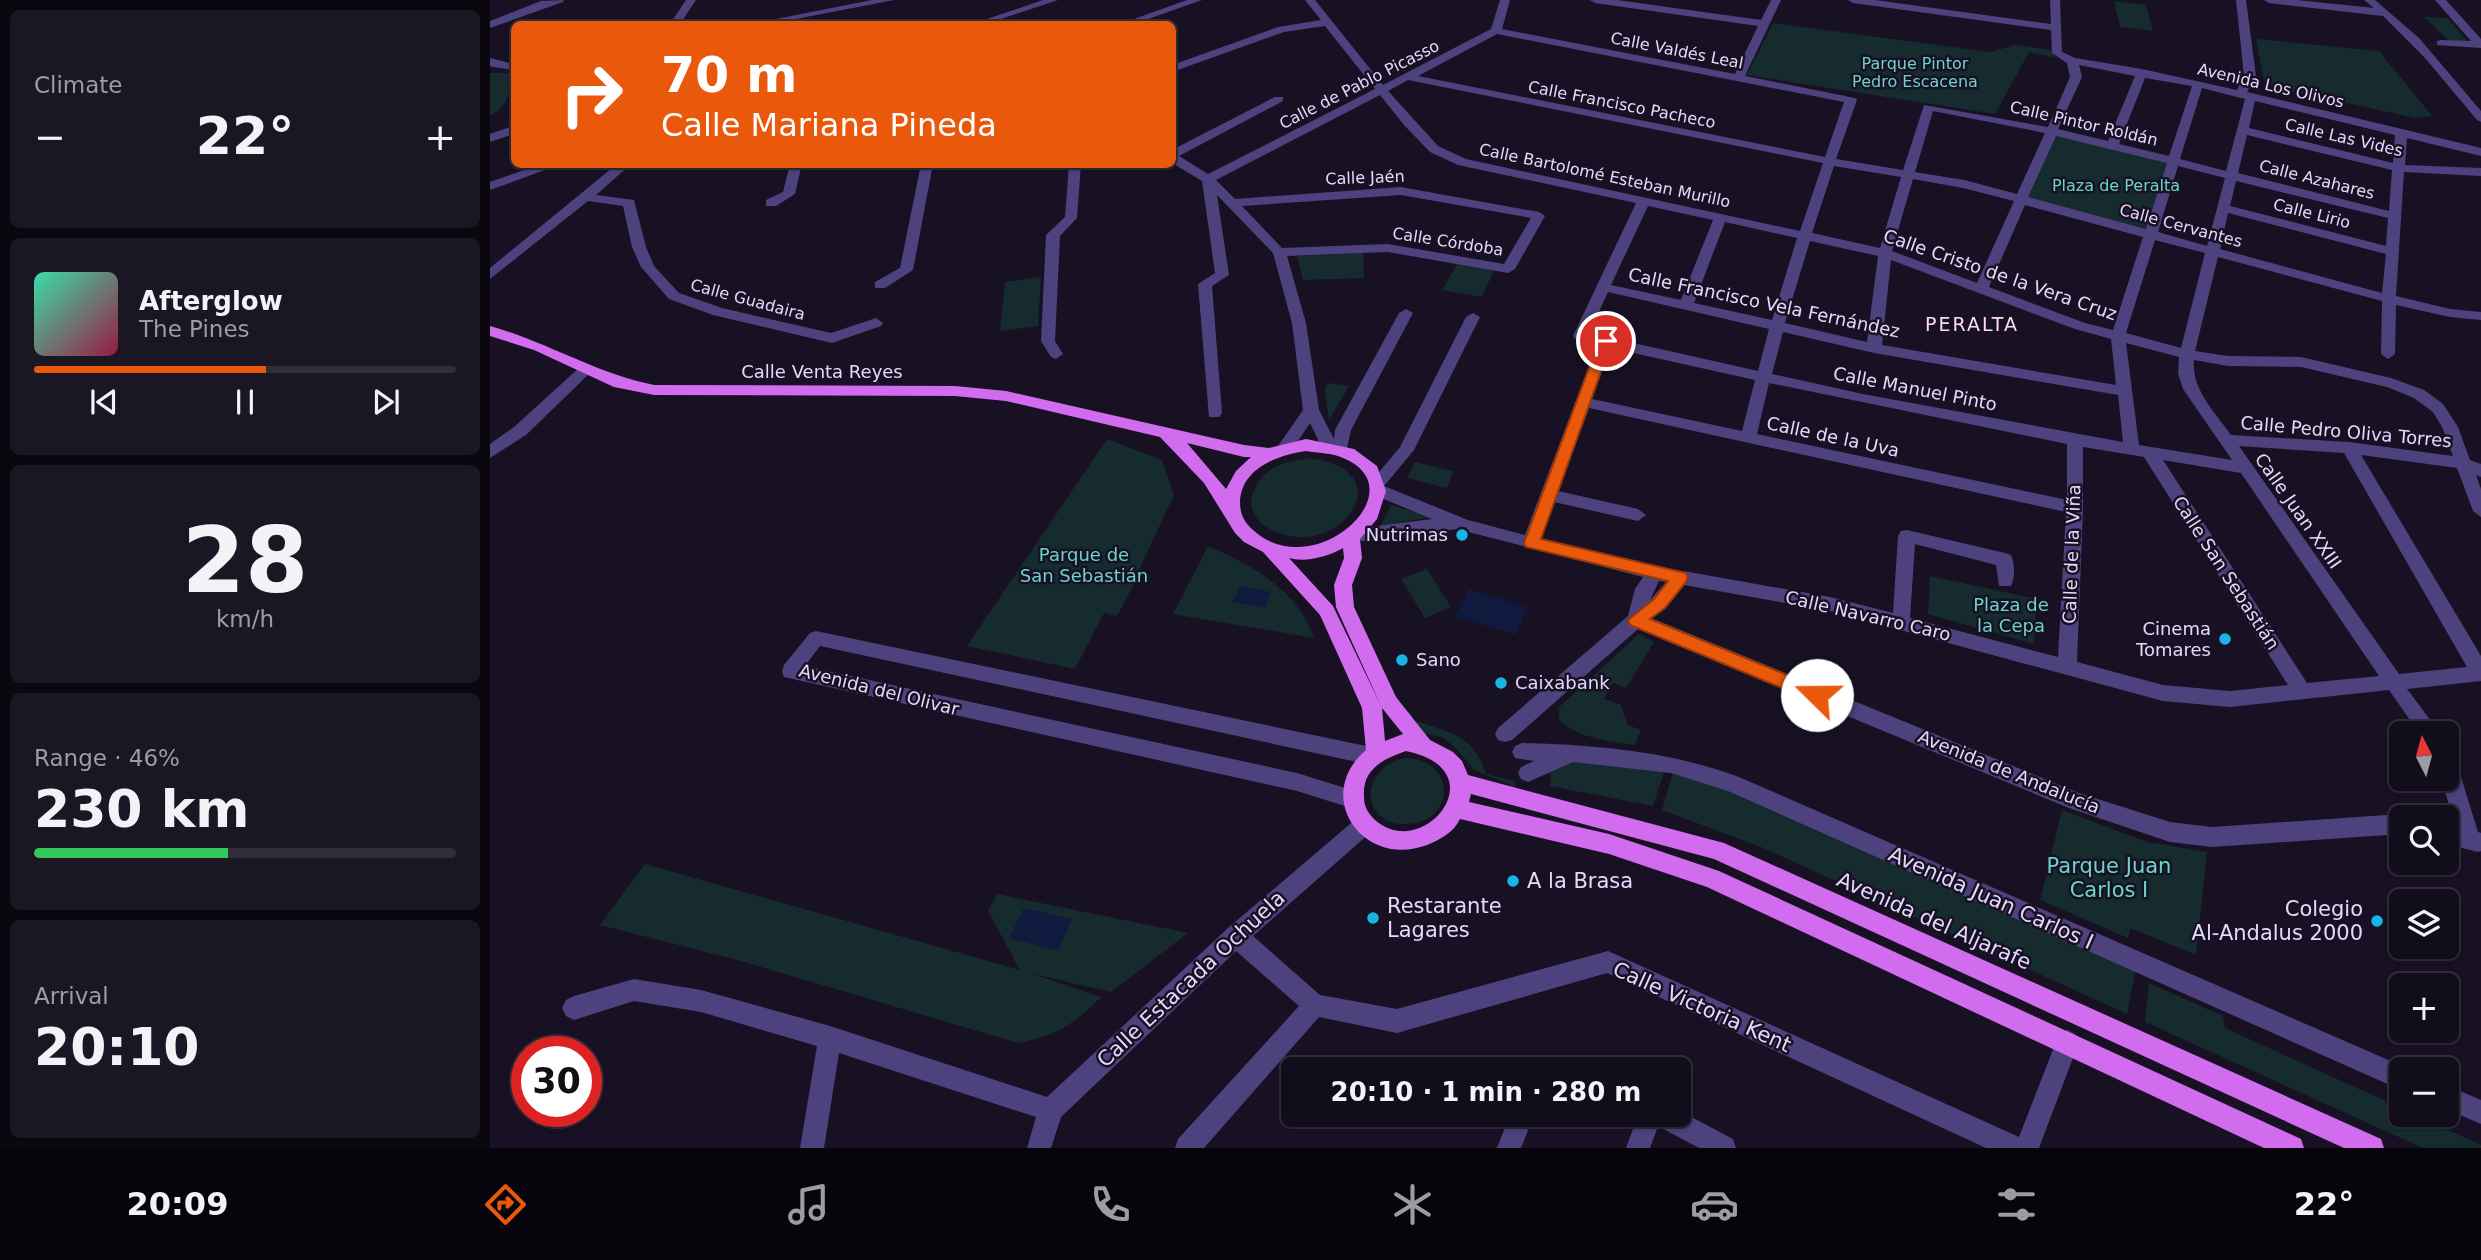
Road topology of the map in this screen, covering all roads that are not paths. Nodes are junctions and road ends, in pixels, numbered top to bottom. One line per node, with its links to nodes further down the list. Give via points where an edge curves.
1 (559, 0): 17 (street)
2 (691, 0): 19 (street)
3 (871, 0): 20 (street)
4 (890, 0): 21 (street)
5 (1053, 0): 22 (street)
6 (1197, 0): 23 (street)
7 (1310, 0): 24 (street, Calle Bartolomé Esteban Murillo)
8 (1505, 0): 28 (street)
9 (1595, 0): 25 (street)
10 (1776, 0): 25 (street)
11 (1853, 0): 27 (street)
12 (2055, 0): 27 (street)
13 (2241, 0): 40 (street, Calle Juan XXIII, via 2250,76)
14 (2269, 0): 18 (street)
15 (2369, 0): 18 (street)
16 (2440, 0): 30 (street)
17 (540, 1): 26 (street)
18 (2387, 13): 42 (street, via 2421,45)
19 (677, 21)
20 (766, 21)
21 (774, 21)
22 (986, 21)
23 (1134, 21)
24 (1329, 22): 34 (street, via 1282,29); 39 (street, Calle Bartolomé Esteban Murillo)
25 (1765, 24): 37 (street)
26 (490, 25)
27 (2057, 28): 32 (street, via 2057,53)
28 (1496, 31): 36 (street, Calle de Pablo Picasso); 37 (street, Calle Valdés Leal)
29 (2441, 43): 30 (street)
30 (2481, 44)
31 (490, 61): 33 (street)
32 (2072, 61): 35 (street, Avenida Los Olivos); 45 (street, via 2076,77)
33 (511, 67)
34 (1176, 68)
35 (2142, 72): 38 (street, Avenida Los Olivos); 48 (street)
36 (1408, 77): 39 (street, Calle de Pablo Picasso); 52 (street, Calle Francisco Pacheco)
37 (1739, 78): 52 (street, Calle Valdés Leal, via 1852,100)
38 (2198, 84): 40 (street, Avenida Los Olivos); 53 (street)
39 (1384, 90): 63 (street, Calle de Pablo Picasso); 67 (street, Calle Bartolomé Esteban Murillo, via 1434,149 1462,162)
40 (2246, 95): 43 (street, Calle Juan XXIII); 46 (street, Avenida Los Olivos)
41 (1279, 99): 50 (street)
42 (2481, 118)
43 (2243, 130): 59 (street, Calle Las Vides); 62 (street, Calle Juan XXIII)
44 (511, 131): 47 (street)
45 (2051, 131): 48 (street, Calle Pintor Roldán); 61 (street, Calle Pintor Roldán, via 1928,107); 66 (street)
46 (2401, 132): 49 (street, Avenida Los Olivos); 59 (street)
47 (490, 138)
48 (2112, 146): 53 (street, Calle Pintor Roldán)
49 (2481, 150)
50 (1176, 154)
51 (1176, 159): 63 (street)
52 (1829, 161): 61 (street, Calle Cervantes); 74 (street)
53 (2174, 161): 62 (street, Calle Pintor Roldán); 75 (street)
54 (543, 168): 64 (street)
55 (620, 168): 65 (street)
56 (795, 168): 68 (street, via 789,194)
57 (926, 168): 82 (street, via 906,270)
58 (1075, 168): 96 (street, via 1071,218 1053,235 1048,341)
59 (2398, 168): 60 (street, Calle Las Vides); 72 (street)
60 (2481, 172)
61 (1907, 175): 66 (street, Calle Cervantes); 79 (street)
62 (2231, 176): 70 (street, Calle Juan XXIII); 72 (street, Calle Azahares)
63 (1208, 179): 69 (street); 104 (street, via 1222,275 1205,284)
64 (490, 186)
65 (586, 197): 80 (street); 90 (street, Calle Guadaira, via 629,203 648,267 674,296 718,312 832,338)
66 (2020, 199): 75 (street, Calle Cervantes); 83 (street)
67 (1643, 202): 73 (street, Calle Bartolomé Esteban Murillo); 84 (street)
68 (771, 203)
69 (1232, 203): 71 (street, Calle Jaén, via 1401,191); 77 (street)
70 (2223, 208): 76 (street, Calle Juan XXIII); 78 (street, Calle Lirio)
71 (1539, 216): 77 (street, Calle Córdoba, via 1508,269 1388,248)
72 (2395, 216): 78 (street)
73 (1720, 219): 74 (street, Calle Bartolomé Esteban Murillo); 86 (street)
74 (1806, 235): 79 (street, Calle Cristo de la Vera Cruz); 91 (street)
75 (2151, 235): 76 (street, Calle Cervantes); 93 (street)
76 (2213, 251): 85 (street, Calle Cervantes); 97 (street, Calle Juan XXIII)
77 (1279, 252): 103 (street, via 1299,323)
78 (2392, 252): 85 (street)
79 (1885, 253): 83 (street, Calle Cristo de la Vera Cruz); 95 (street)
80 (497, 263): 81 (street)
81 (490, 275)
82 (880, 285)
83 (1982, 287): 93 (street, Calle Cristo de la Vera Cruz)
84 (1603, 288): 86 (street, Calle Francisco Vela Fernández); 94 (street, Calle Manuel Pinto, via 1580,336)
85 (2389, 299): 88 (street, Calle Cervantes); 98 (street)
86 (1686, 305): 91 (street, Calle Francisco Vela Fernández)
87 (1406, 313): 109 (street)
88 (2481, 316)
89 (1473, 317): 117 (street, via 1406,450)
90 (876, 323)
91 (1778, 326): 95 (street, Calle Francisco Vela Fernández); 100 (street)
92 (490, 331): 99 (main road, Calle Venta Reyes, via 539,347)
93 (2118, 337): 97 (street, Calle Cristo de la Vera Cruz); 101 (street)
94 (1606, 341): 100 (street, Calle Manuel Pinto); 102 (street)
95 (1874, 348): 101 (street, Calle Francisco Vela Fernández)
96 (1056, 354)
97 (2187, 354): 108 (street, Calle Juan XXIII, via 2185,373 2190,389); 114 (street, Calle Cristo de la Vera Cruz, via 2228,361 2301,362 2409,391 2438,408 2451,427)
98 (2388, 354)
99 (585, 370): 105 (main road, Calle Venta Reyes, via 654,390 993,394); 113 (street, via 520,431)
100 (1762, 376): 106 (street); 107 (street, Calle Manuel Pinto)
101 (2124, 391): 112 (street)
102 (1584, 402): 106 (street, Calle de la Uva); 118 (street)
103 (1311, 410): 109 (street); 111 (street)
104 (1214, 413)
105 (1161, 431): 111 (main road, Calle Venta Reyes, via 1244,451); 120 (main road, Calle Venta Reyes, via 1185,448)
106 (1748, 438): 119 (street, Calle de la Uva)
107 (2075, 440): 112 (street, Calle Manuel Pinto); 119 (street, Calle de la Viña)
108 (2226, 440): 110 (street, Calle Pedro Oliva Torres); 115 (street, Calle Juan XXIII)
109 (1334, 447): 111 (main road, via 1306,445); 117 (main road, via 1370,468)
110 (2349, 448): 114 (street, Calle Pedro Oliva Torres); 133 (street)
111 (1277, 451): 120 (main road, via 1239,478)
112 (2141, 451): 115 (street, Calle Manuel Pinto); 135 (street, Calle San Sebastián)
113 (490, 452)
114 (2463, 463): 116 (street, Calle Pedro Oliva Torres); 121 (street, Calle Cristo de la Vera Cruz)
115 (2244, 468): 134 (street, Calle Juan XXIII)
116 (2481, 471)
117 (1379, 487): 123 (street, Calle Navarro Caro); 124 (main road, via 1374,515)
118 (1548, 495): 122 (street); 125 (street)
119 (2075, 508): 132 (street, Calle de la Viña)
120 (1231, 510): 126 (main road, via 1237,527 1250,540)
121 (2481, 511)
122 (1638, 515)
123 (1464, 524): 124 (street, Calle Navarro Caro, via 1436,523 1376,537); 125 (street, Calle Navarro Caro)
124 (1353, 537): 126 (main road, via 1311,552); 138 (main road, via 1353,558 1343,584 1345,607 1389,702)
125 (1531, 543): 127 (street, Calle Navarro Caro)
126 (1270, 549): 141 (main road, via 1327,611 1372,708)
127 (1655, 573): 128 (street, Calle Navarro Caro); 130 (street, via 1644,589)
128 (1680, 577): 130 (street, via 1659,603); 131 (street, Calle Navarro Caro)
129 (2005, 581): 131 (street, via 2005,560 1906,536)
130 (1636, 620): 137 (street); 148 (street, Avenida de Andalucía, via 2076,801 2170,832 2213,836)
131 (1901, 621): 132 (street, Calle Navarro Caro)
132 (2067, 667): 135 (street, Calle Navarro Caro, via 2162,692 2230,699)
133 (2481, 673): 134 (street, Calle Navarro Caro)
134 (2395, 683): 135 (street, Calle Navarro Caro); 136 (street, Calle Juan XXIII)
135 (2303, 693)
136 (2421, 721)
137 (1505, 734)
138 (1422, 744): 141 (main road, via 1398,744); 143 (main road, via 1448,758)
139 (1522, 752): 140 (street, Avenida Juan Carlos I)
140 (1572, 753): 142 (street); 155 (street, Avenida Juan Carlos I, via 1671,764 1732,783)
141 (1373, 754): 145 (main road, via 1359,768); 145 (street, Avenida del Olivar, via 816,638 791,671 1297,782)
142 (1528, 773)
143 (1461, 782): 146 (main road); 170 (main road, Avenida del Aljarafe, via 1717,850)
144 (2457, 791): 149 (street)
145 (1351, 799): 147 (main road)
146 (1457, 809): 147 (main road, via 1439,829 1414,840 1387,838); 154 (main road, via 1609,844 1711,878)
147 (1364, 825): 150 (street, Calle Estacada Ochuela)
148 (2389, 825)
149 (2475, 841)
150 (1236, 936): 151 (street); 157 (street, Calle Estacada Ochuela)
151 (1315, 1005): 164 (street); 168 (street, Calle Victoria Kent, via 1397,1021 1608,962)
152 (574, 1008): 153 (street, via 634,990 701,1001)
153 (830, 1038): 157 (street); 162 (street)
154 (2067, 1042): 168 (street); 169 (main road)
155 (2389, 1073)
156 (2459, 1103): 158 (street)
157 (1051, 1110): 163 (street, Calle Estacada Ochuela)
158 (2481, 1112)
159 (1517, 1127): 165 (street)
160 (1646, 1127): 166 (street)
161 (1685, 1127): 167 (street)
162 (812, 1148)
163 (1039, 1148)
164 (1186, 1148)
165 (1509, 1148)
166 (1638, 1148)
167 (1724, 1148)
168 (2025, 1148)
169 (2292, 1148)
170 (2372, 1148)

